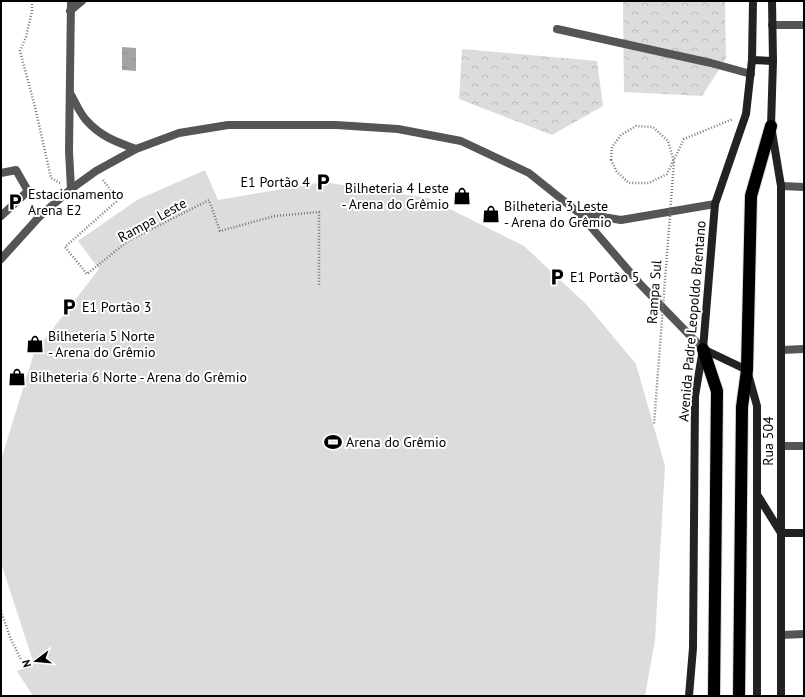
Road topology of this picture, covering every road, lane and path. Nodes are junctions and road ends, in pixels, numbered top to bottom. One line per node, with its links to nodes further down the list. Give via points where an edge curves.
1 (32, 1): 21 (path, via 26,37 20,51 51,178)
2 (71, 1): 6 (street)
3 (82, 1): 6 (street)
4 (753, 1): 10 (main road, Avenida Padre Leopoldo Brentano)
5 (772, 1): 7 (main road)
6 (70, 11): 13 (street)
7 (772, 25): 8 (street); 11 (main road)
8 (804, 25)
9 (557, 29): 12 (street)
10 (752, 60): 11 (main road); 12 (main road, Avenida Padre Leopoldo Brentano)
11 (772, 62): 15 (main road)
12 (751, 74): 14 (main road, Avenida Padre Leopoldo Brentano)
13 (69, 92): 16 (street, via 85,119 103,136); 21 (street)
14 (746, 114): 22 (main road, Avenida Padre Leopoldo Brentano); 31 (path, Rampa Sul, bridge, via 684,140 667,174 649,183 628,183 617,172 611,160 612,147 621,134 636,126 653,127 668,140 674,162)
15 (771, 126): 19 (main road); 30 (highway, via 751,196)
16 (136, 148): 17 (street); 23 (street, via 179,133 228,125 336,125 398,129 461,141 529,173)
17 (96, 171): 21 (street); 26 (path, Rampa Leste, via 118,200 65,247 87,274 128,241 209,200 220,231 275,216 319,212)
18 (1, 174): 24 (street, via 16,170 28,191)
19 (780, 186): 20 (street); 29 (main road, Rua 504)
20 (804, 187)
21 (71, 189): 25 (street, via 39,217)
22 (715, 204): 23 (street, via 621,220); 27 (main road, Avenida Padre Leopoldo Brentano)
23 (579, 213): 27 (street)
24 (1, 216)
25 (1, 259)
26 (319, 285)
27 (703, 349): 30 (main road); 41 (main road, Avenida Padre Leopoldo Brentano, via 695,396 693,648); 42 (highway, via 717,391)
28 (804, 349): 29 (street)
29 (780, 350): 32 (main road, Rua 504)
30 (747, 370): 34 (main road, via 757,406); 43 (highway, via 742,407)
31 (654, 424)
32 (781, 446): 33 (street); 35 (main road, Rua 504)
33 (804, 446)
34 (758, 496): 35 (main road); 44 (main road)
35 (781, 533): 36 (main road); 38 (main road, Rua 504)
36 (804, 533)
37 (1, 611): 40 (path)
38 (781, 634): 39 (street); 45 (main road, Rua 504)
39 (804, 634)
40 (25, 668)
41 (689, 696)
42 (714, 696)
43 (739, 696)
44 (757, 696)
45 (781, 696)

